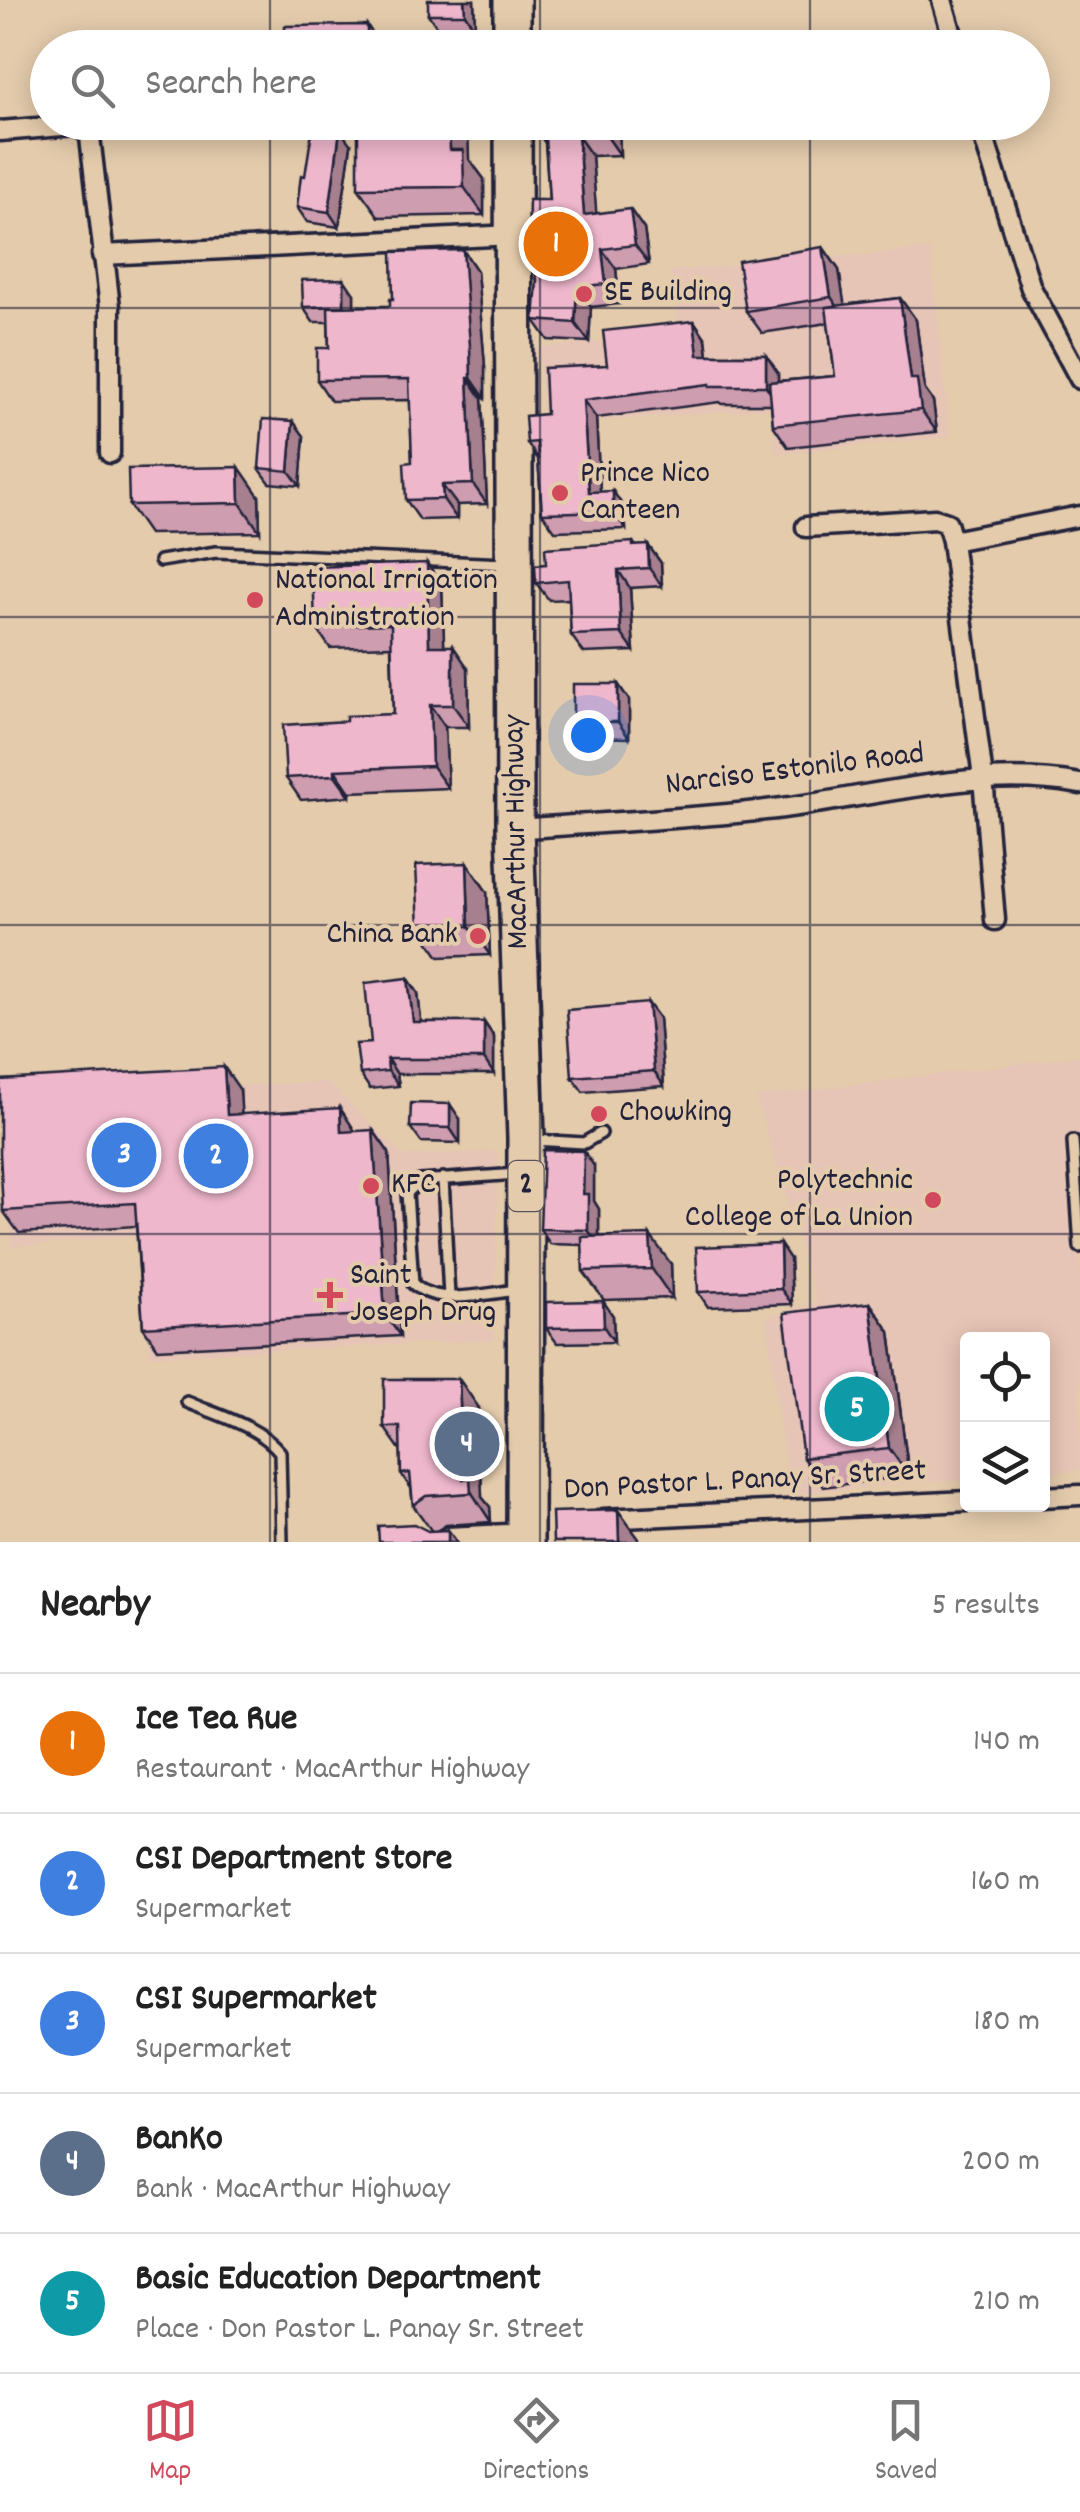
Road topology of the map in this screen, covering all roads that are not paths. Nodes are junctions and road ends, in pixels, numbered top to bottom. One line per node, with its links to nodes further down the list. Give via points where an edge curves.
1 (512, 0): 3 (highway)
2 (942, 0): 4 (street)
3 (512, 30)
4 (951, 30)
5 (30, 129): 6 (street)
6 (0, 132)
7 (88, 140): 11 (street)
8 (513, 140): 10 (highway, MacArthur Highway / 2)
9 (985, 140): 12 (street, via 1030,288)
10 (512, 236): 11 (street); 18 (highway, MacArthur Highway / 2)
11 (102, 255): 13 (street, via 110,307)
12 (1080, 379)
13 (110, 453)
14 (1080, 516): 16 (street)
15 (806, 527): 16 (street, via 934,518 948,523)
16 (952, 541): 19 (street)
17 (160, 561): 18 (lane, via 216,552)
18 (515, 563): 21 (highway, MacArthur Highway / 2)
19 (983, 778): 20 (street, Narciso Estonilo Road); 21 (street, Narciso Estonilo Road, via 780,808); 22 (street)
20 (1080, 784)
21 (516, 830): 24 (highway, MacArthur Highway / 2)
22 (995, 920)
23 (600, 1133): 24 (lane, via 584,1143)
24 (526, 1138): 26 (highway, MacArthur Highway / 2)
25 (1072, 1141): 28 (lane)
26 (526, 1173): 27 (lane); 29 (highway, MacArthur Highway / 2)
27 (443, 1178): 30 (lane); 30 (lane, via 420,1180 407,1193 413,1284)
28 (1080, 1247)
29 (526, 1290): 30 (lane); 36 (highway, MacArthur Highway / 2)
30 (450, 1296)
31 (187, 1402): 37 (lane, via 254,1432 280,1452)
32 (1080, 1496): 33 (street)
33 (1050, 1497)
34 (960, 1501): 35 (street, Don Pastor L. Panay Sr. Street)
35 (582, 1520)
36 (529, 1531): 38 (street)
37 (282, 1542)
38 (448, 1542)

